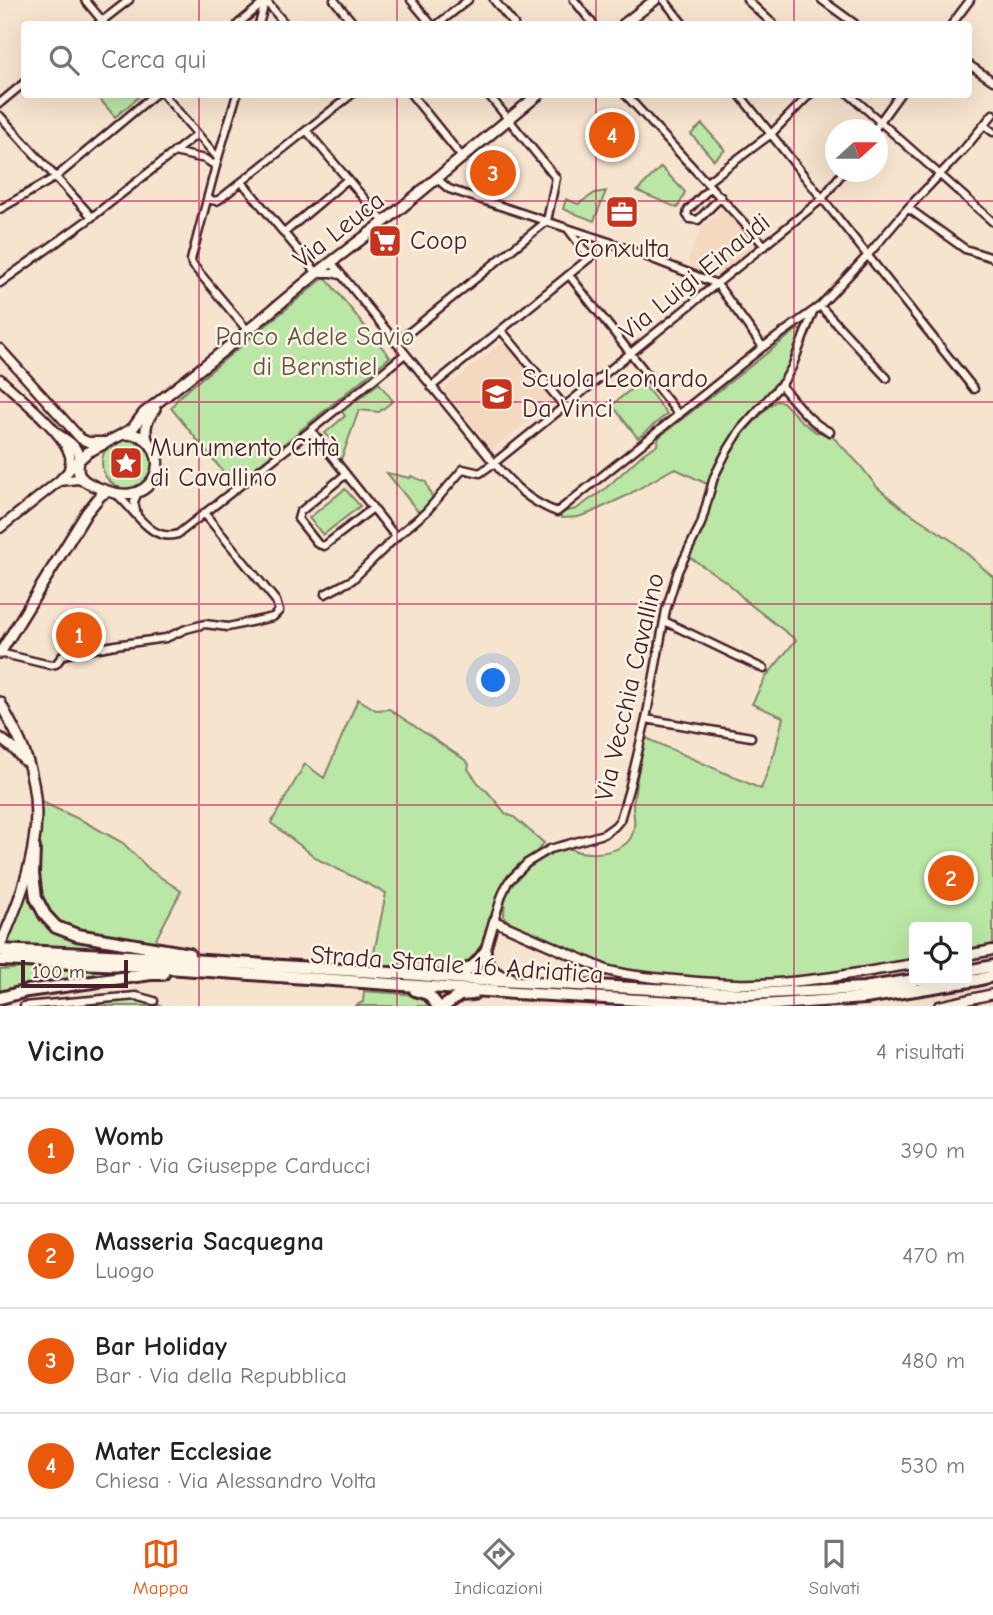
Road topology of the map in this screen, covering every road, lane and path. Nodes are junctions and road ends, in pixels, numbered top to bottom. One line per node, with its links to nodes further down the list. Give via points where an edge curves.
1 (85, 0): 14 (street)
2 (129, 0): 15 (street)
3 (266, 0): 16 (street); 17 (street); 18 (street)
4 (334, 0): 19 (street)
5 (411, 0): 20 (street)
6 (468, 0): 21 (street)
7 (494, 0): 22 (street)
8 (574, 0): 23 (street)
9 (655, 0): 24 (main road)
10 (664, 0): 25 (street)
11 (747, 0): 26 (street)
12 (822, 0): 27 (street)
13 (970, 0): 28 (street)
14 (101, 21)
15 (104, 21)
16 (242, 21)
17 (259, 21)
18 (283, 21)
19 (352, 21)
20 (428, 21)
21 (442, 21)
22 (512, 21)
23 (591, 21)
24 (628, 21)
25 (682, 21)
26 (770, 21)
27 (851, 21)
28 (954, 21)
29 (972, 67): 30 (street)
30 (993, 81)
31 (21, 86): 44 (street)
32 (150, 98): 60 (street)
33 (166, 98): 55 (street)
34 (236, 98): 58 (street)
35 (342, 98): 52 (street)
36 (414, 98): 57 (street)
37 (491, 98): 49 (street)
38 (534, 98): 49 (main road, Via Leuca)
39 (629, 98): 65 (street)
40 (743, 98): 54 (street)
41 (806, 98): 54 (street)
42 (854, 98): 47 (street)
43 (897, 98): 48 (street)
44 (0, 103)
45 (993, 114): 50 (street)
46 (0, 116): 60 (street)
47 (878, 119)
48 (881, 119)
49 (508, 120): 57 (main road, Via Leuca); 72 (street, via 556,178)
50 (984, 125): 53 (street); 59 (street)
51 (888, 128): 59 (street)
52 (307, 131): 62 (street); 63 (street)
53 (993, 132)
54 (771, 134): 65 (street); 68 (street)
55 (196, 135): 56 (street); 58 (street)
56 (174, 152): 58 (street); 71 (street)
57 (462, 157): 61 (main road, Via Leuca)
58 (217, 162): 67 (street)
59 (940, 175): 69 (street); 74 (street)
60 (56, 177): 70 (street); 71 (street)
61 (436, 178): 72 (street, via 449,189); 73 (main road, Via Leuca)
62 (348, 179): 73 (street); 76 (street)
63 (242, 182): 67 (street, via 220,200); 76 (street)
64 (836, 182): 68 (street, Via Luigi Einaudi)
65 (709, 185): 66 (street); 66 (street, via 688,210 690,219 698,220)
66 (721, 197): 78 (street)
67 (207, 199): 91 (street, via 192,264)
68 (822, 200): 78 (street, Via Luigi Einaudi); 79 (street)
69 (908, 208): 79 (street); 81 (street, via 965,249)
70 (0, 209)
71 (92, 217): 86 (street)
72 (547, 221): 75 (street); 92 (street)
73 (384, 222): 82 (main road, Via Leuca)
74 (993, 222)
75 (567, 228): 77 (street); 80 (street)
76 (284, 233): 83 (street)
77 (610, 242): 80 (street); 87 (street)
78 (765, 246): 87 (street, Via Luigi Einaudi)
79 (867, 256): 88 (street); 101 (street)
80 (590, 258): 84 (street)
81 (993, 258)
82 (331, 262): 83 (main road, Via Leuca); 85 (street)
83 (317, 273): 85 (street); 91 (main road, Via Leuca)
84 (569, 275): 90 (street); 96 (street)
85 (343, 277): 92 (street)
86 (0, 283)
87 (717, 284): 93 (street); 96 (street, Via Luigi Einaudi)
88 (820, 306): 89 (street); 97 (street)
89 (813, 311): 93 (street); 99 (street, Via Vecchia Cavallino)
90 (502, 330): 100 (street); 103 (street)
91 (248, 331): 102 (main road, Via Leuca)
92 (396, 343): 95 (street)
93 (763, 347): 104 (street)
94 (0, 349): 110 (street, via 81,439)
95 (405, 354): 100 (street); 105 (street)
96 (631, 354): 103 (street, Via Luigi Einaudi); 104 (street)
97 (887, 378)
98 (0, 379): 107 (street)
99 (781, 386): 106 (street, via 812,421); 126 (street, Via Vecchia Cavallino, via 741,429 714,477 701,524 670,593)
100 (431, 387): 112 (street)
101 (974, 389)
102 (165, 397): 108 (main road, Via Leuca); 109 (main road, Via Leuca, via 146,423)
103 (565, 407): 112 (street, Via Luigi Einaudi)
104 (679, 415): 112 (street, via 557,512 517,490)
105 (311, 430): 114 (street); 121 (street)
106 (830, 432)
107 (58, 434): 111 (street, via 77,449); 113 (street, via 71,457)
108 (123, 434): 109 (main road); 110 (main road)
109 (147, 439): 117 (main road, via 156,455 157,472)
110 (107, 442): 111 (main road)
111 (79, 460): 113 (street); 116 (main road, via 80,476)
112 (494, 463): 124 (street, via 480,473 463,469)
113 (69, 470): 115 (street)
114 (346, 474): 119 (street); 119 (street, via 300,512 298,519 311,536 324,546)
115 (59, 481): 116 (street, via 78,479); 123 (street)
116 (89, 484): 118 (main road); 120 (main road)
117 (141, 489): 118 (main road, via 131,494); 122 (street, via 134,502)
118 (112, 492): 120 (main road, via 101,495); 122 (street)
119 (373, 508): 124 (street)
120 (88, 512): 127 (main road)
121 (204, 513): 122 (street, via 178,534 166,536); 127 (street, via 276,601 279,611 273,617 228,627 205,624 166,638 63,655 50,665)
122 (138, 517)
123 (0, 528)
124 (397, 537): 125 (street, via 352,580)
125 (325, 594)
126 (664, 621): 128 (street); 130 (street, Via Vecchia Cavallino)
127 (0, 653)
128 (764, 669)
129 (0, 702): 133 (main road)
130 (646, 719): 131 (street); 135 (street, Via Vecchia Cavallino, via 615,826 604,834 550,849 527,863 508,882)
131 (751, 737)
132 (0, 738): 133 (main road, via 22,756)
133 (33, 781): 134 (main road)
134 (34, 848): 136 (main road); 144 (highway, via 36,898 56,927 212,958)
135 (494, 921): 138 (street, Via Vecchia Cavallino); 142 (street, via 606,970 648,978 755,984)
136 (0, 948): 140 (highway, Strada Statale 16 Adriatica)
137 (993, 950): 139 (street)
138 (485, 951): 146 (highway, via 463,972); 150 (highway, via 490,967 505,978)
139 (972, 954)
140 (34, 956): 141 (highway, Strada Statale 16 Adriatica); 144 (highway, Strada Statale 16 Adriatica)
141 (0, 960)
142 (909, 965)
143 (993, 966): 145 (highway)
144 (219, 967): 146 (highway, Strada Statale 16 Adriatica); 148 (highway, Strada Statale 16 Adriatica); 153 (highway, via 211,974 151,974)
145 (972, 970)
146 (406, 974): 150 (highway, Strada Statale 16 Adriatica)
147 (993, 976): 151 (highway, Strada Statale 16 Adriatica, via 865,998 747,1006)
148 (357, 981): 151 (highway, Strada Statale 16 Adriatica); 156 (highway, via 422,992)
149 (909, 981): 150 (highway, Strada Statale 16 Adriatica, via 748,994)
150 (565, 985)
151 (516, 993): 157 (highway, via 460,995)
152 (993, 995): 158 (street)
153 (0, 998)
154 (153, 1000): 155 (street, via 136,996)
155 (24, 1006)
156 (438, 1006)
157 (444, 1006)
158 (939, 1006)

